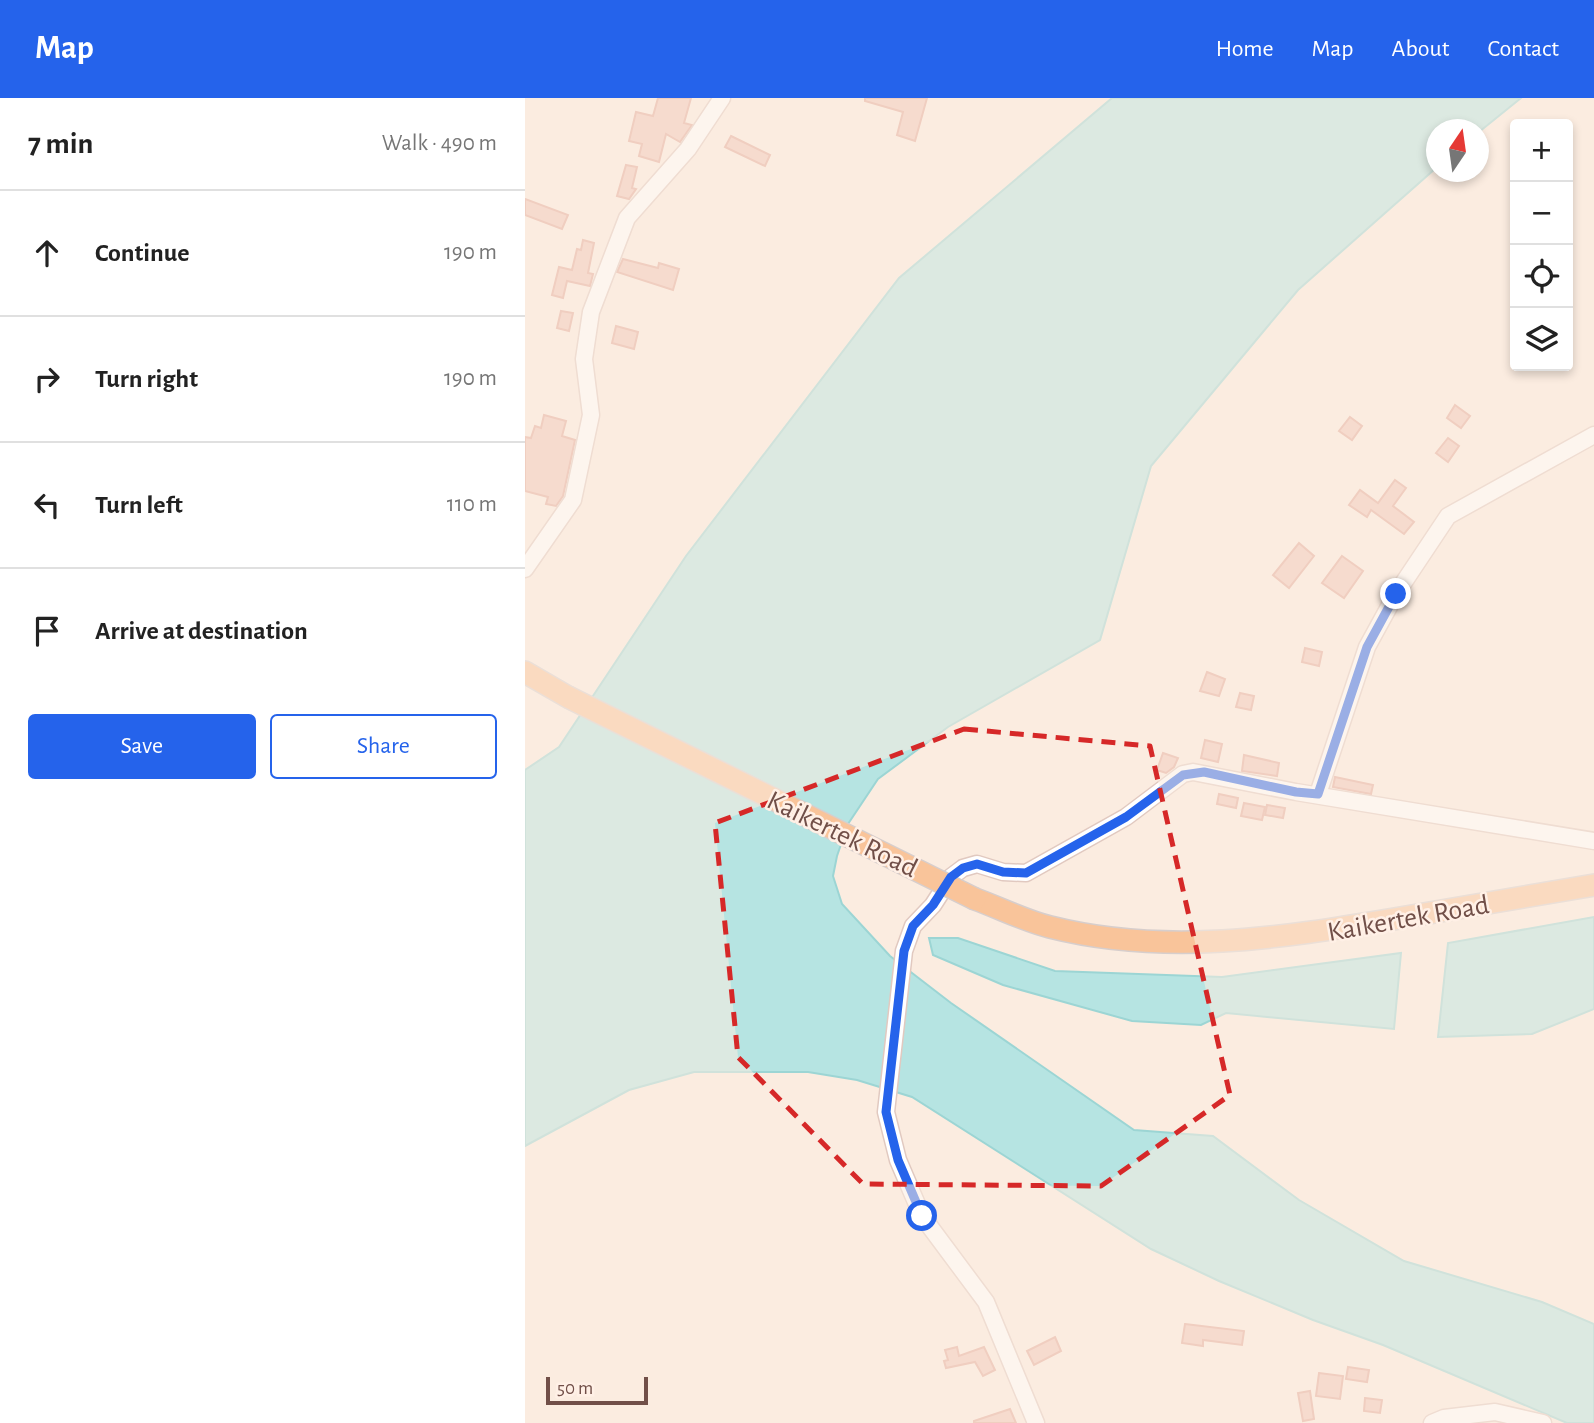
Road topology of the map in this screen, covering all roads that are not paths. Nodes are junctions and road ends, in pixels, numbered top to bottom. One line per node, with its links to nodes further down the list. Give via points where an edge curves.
1 (722, 98): 3 (street, via 688,149 627,218 591,312 584,359 591,415 573,500)
2 (1594, 435): 5 (street, via 1448,516 1367,647)
3 (525, 569)
4 (525, 672): 7 (main road, Kaikertek Road, bridge, via 975,899 1049,927 1153,943 1218,943 1291,936)
5 (1318, 794): 6 (street); 8 (street, via 1204,772 1183,775 1126,817 1026,873 977,864 963,868 913,926 904,951 886,1112 898,1160 922,1216 986,1303)
6 (1594, 841)
7 (1594, 885)
8 (1036, 1423)
9 (1432, 1423): 10 (street, via 1496,1412)
10 (1543, 1423)

